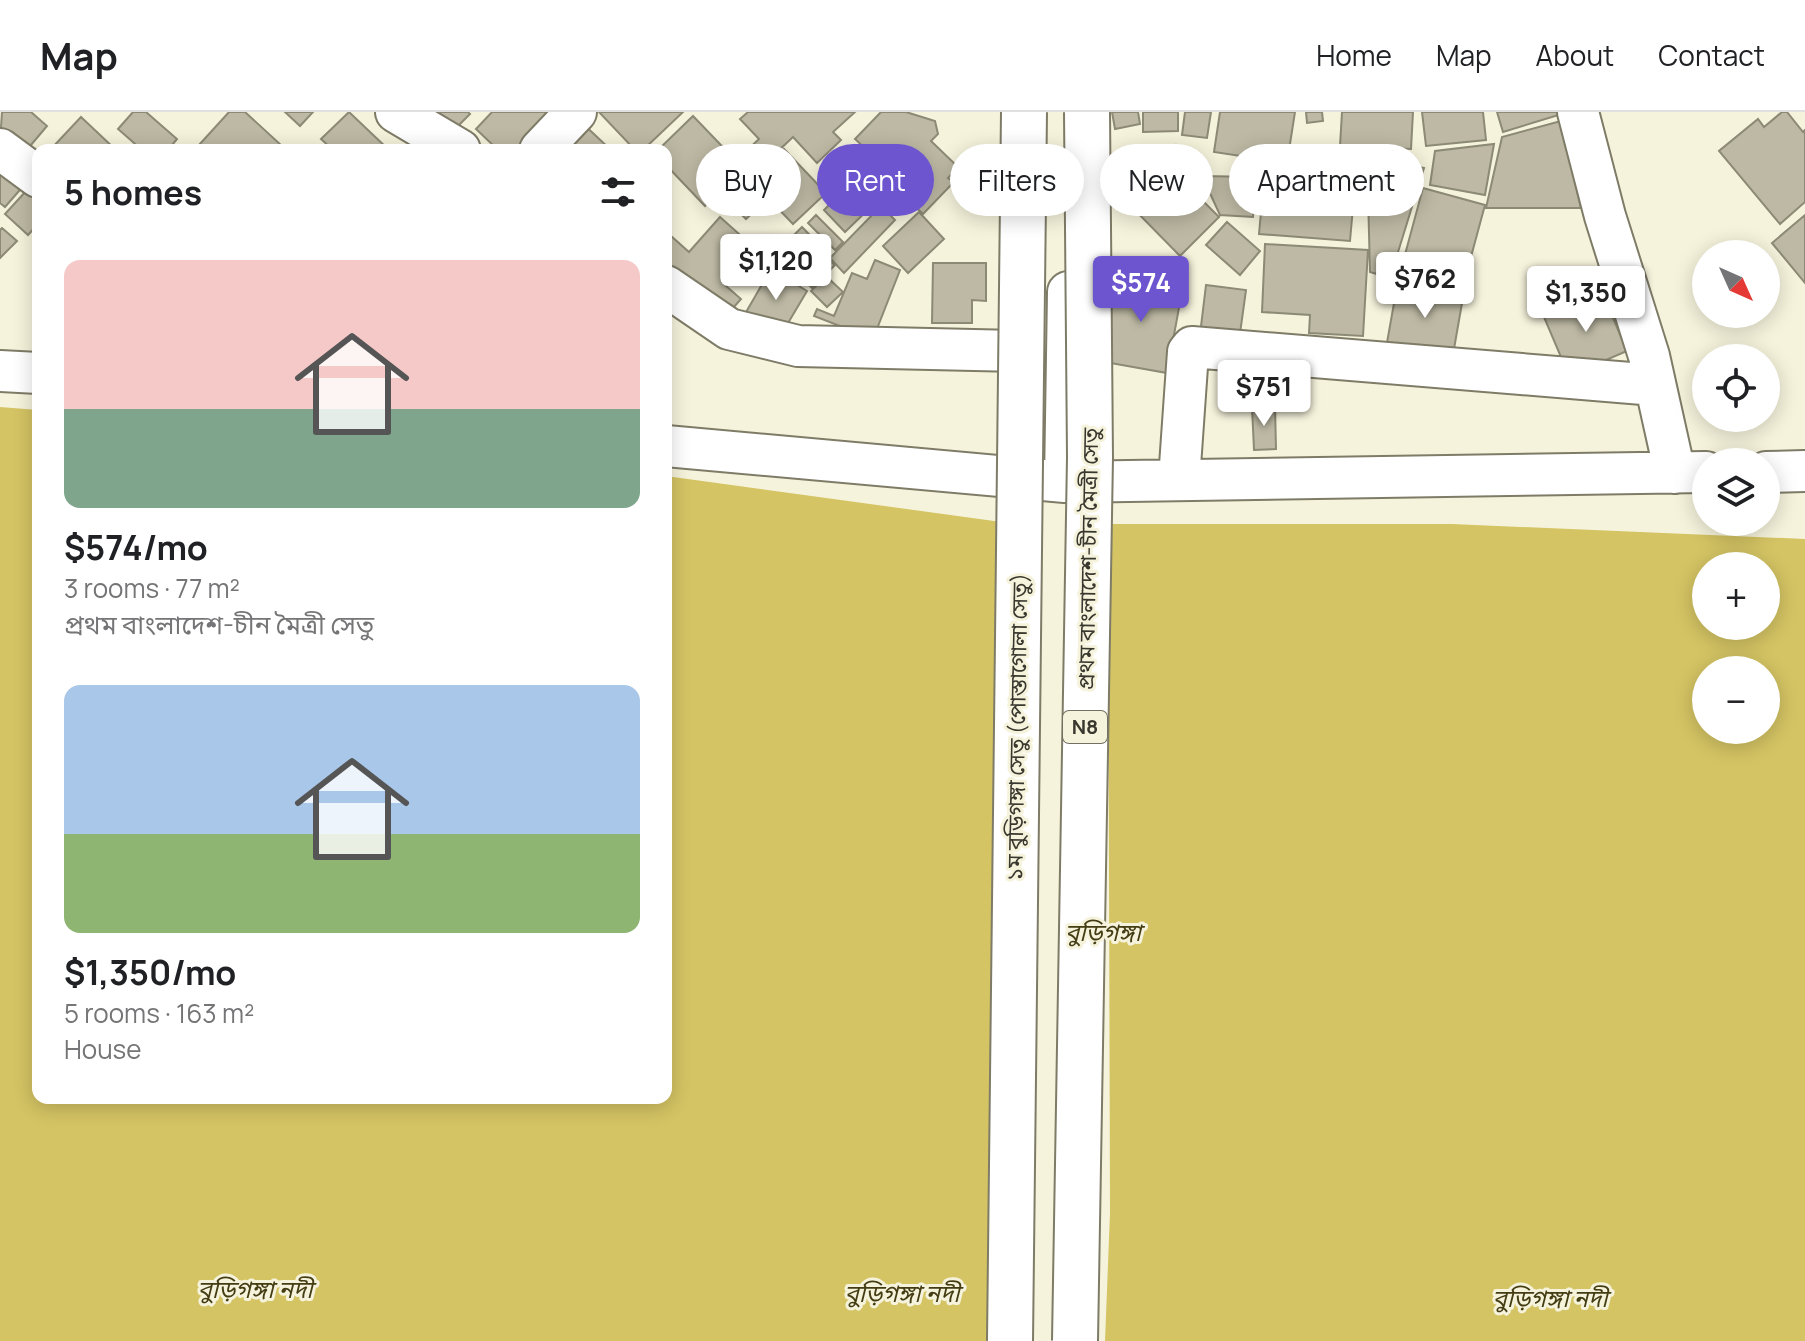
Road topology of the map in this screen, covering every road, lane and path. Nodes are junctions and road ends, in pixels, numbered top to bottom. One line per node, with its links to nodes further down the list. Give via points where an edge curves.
1 (396, 112): 7 (street)
2 (576, 112): 8 (street)
3 (1024, 112): 12 (highway, ১ম বুড়িগঙ্গা সেতু (পোস্তাগোলা সেতু), bridge)
4 (1070, 112): 21 (street)
5 (1087, 112): 23 (highway, প্রথম বাংলাদেশ-চীন মৈত্রী সেতু / N8, bridge, via 1090,457)
6 (1578, 112): 15 (street)
7 (450, 144)
8 (546, 144)
9 (0, 149): 10 (street)
10 (32, 173)
11 (672, 290): 12 (street, via 729,329 798,346)
12 (1022, 351): 22 (highway, ১ম বুড়িগঙ্গা সেতু (পোস্তাগোলা সেতু), bridge)
13 (0, 371): 14 (street)
14 (32, 373)
15 (1655, 385): 19 (street); 20 (street, via 1192,347)
16 (672, 447): 21 (street)
17 (1805, 471): 18 (street)
18 (1780, 472)
19 (1690, 473): 20 (street)
20 (1179, 480): 21 (street)
21 (1065, 482)
22 (1010, 1341)
23 (1075, 1341)

